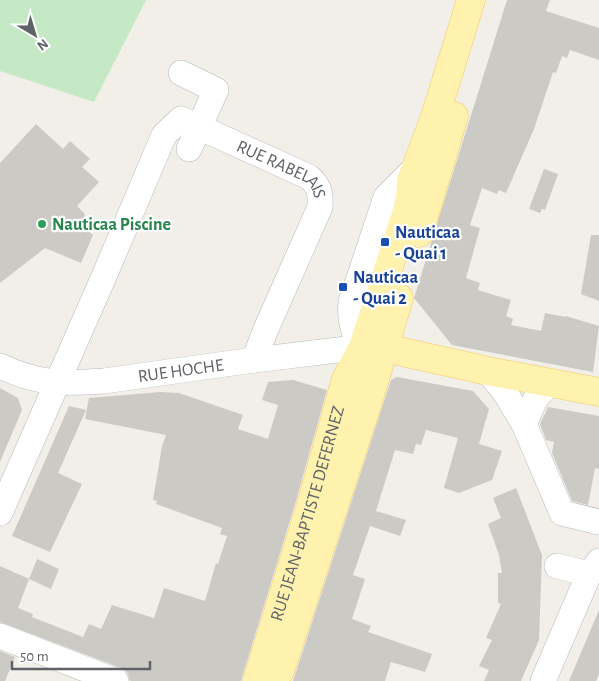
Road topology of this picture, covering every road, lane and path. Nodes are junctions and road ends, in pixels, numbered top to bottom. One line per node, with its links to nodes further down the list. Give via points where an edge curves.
1 (471, 0): 6 (main road, via 435,117)
2 (481, 0): 6 (street, via 439,134 426,157)
3 (490, 0): 7 (main road, via 428,201)
4 (181, 73): 5 (street, via 216,90)
5 (194, 139): 8 (street, RUE RABELAIS, via 309,177 321,195 320,207); 11 (street, RUE RABELAIS, via 181,119 164,135)
6 (416, 166): 7 (main road)
7 (374, 348): 8 (street, RUE HOCHE); 10 (main road); 21 (main road, RUE JEAN-BAPTISTE DEFERNEZ, via 346,379); 22 (street, via 362,361); 23 (main road, RUE JEAN-BAPTISTE DEFERNEZ)
8 (254, 360): 11 (street, RUE HOCHE, via 104,381)
9 (0, 366): 11 (street, RUE HOCHE, via 27,378)
10 (488, 371): 12 (main road); 14 (street)
11 (58, 382): 15 (street)
12 (550, 383): 13 (main road); 14 (street, via 536,398)
13 (599, 392)
14 (524, 424): 16 (street, via 562,513)
15 (0, 513)
16 (599, 522)
17 (556, 566): 18 (street)
18 (594, 567): 24 (street)
19 (0, 636): 20 (street)
20 (116, 681)
21 (257, 681)
22 (267, 681)
23 (276, 681)
24 (543, 681)

